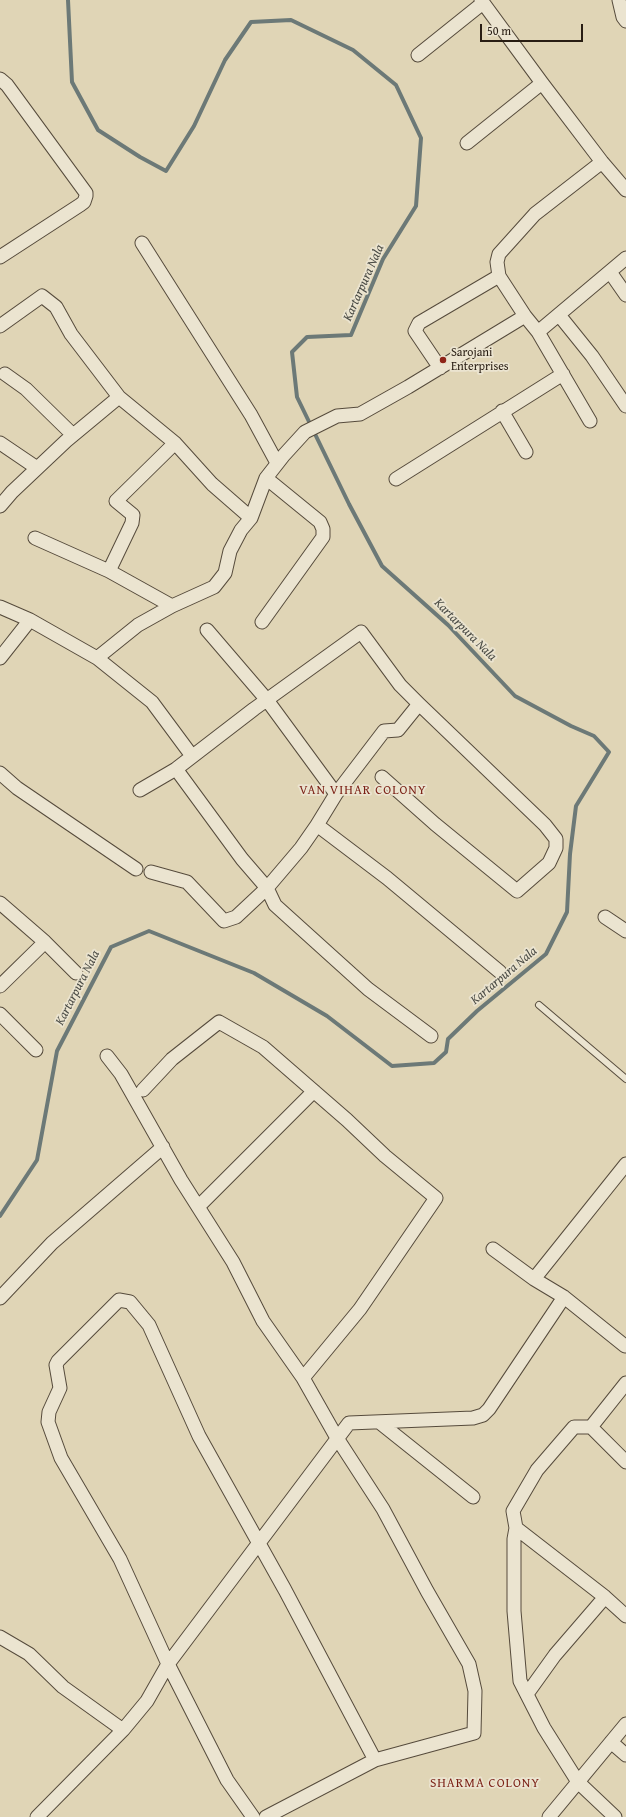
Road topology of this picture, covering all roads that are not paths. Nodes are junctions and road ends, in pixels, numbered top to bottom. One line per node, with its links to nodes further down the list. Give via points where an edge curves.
1 (618, 0): 3 (street)
2 (482, 2): 4 (street); 6 (street)
3 (626, 21)
4 (418, 54)
5 (0, 79): 11 (street, via 86,193 84,202)
6 (542, 83): 7 (street); 8 (street)
7 (467, 143)
8 (602, 162): 9 (street); 14 (street, via 535,214 499,254)
9 (626, 190)
10 (142, 243): 31 (street, via 251,415)
11 (0, 258)
12 (626, 258): 13 (street)
13 (610, 272): 15 (street); 16 (street)
14 (499, 276): 17 (street); 20 (street, via 419,323 415,331)
15 (626, 295)
16 (559, 315): 19 (street); 24 (street, via 592,356)
17 (525, 316): 19 (street); 20 (street)
18 (0, 326): 23 (street, via 42,296 56,307 71,334)
19 (538, 332): 22 (street)
20 (440, 368): 31 (street, via 360,414 337,416 305,432)
21 (5, 374): 27 (street, via 26,390)
22 (563, 374): 25 (street); 26 (street)
23 (119, 398): 27 (street); 29 (street)
24 (626, 406)
25 (502, 411): 30 (street); 34 (street)
26 (590, 421)
27 (73, 435): 32 (street)
28 (0, 443): 32 (street)
29 (175, 443): 36 (street, via 212,484); 38 (street, via 116,501 133,515 132,523)
30 (526, 452)
31 (277, 463): 33 (street)
32 (37, 468): 35 (street)
33 (266, 478): 36 (street); 42 (street, via 320,522 324,529 323,537)
34 (396, 479)
35 (0, 506)
36 (251, 518): 39 (street, via 241,530 230,551 225,573 214,588)
37 (35, 538): 38 (street)
38 (110, 571): 39 (street)
39 (172, 606): 45 (street, via 138,626)
40 (0, 607): 41 (street)
41 (30, 620): 44 (street); 45 (street)
42 (262, 622)
43 (207, 630): 46 (street)
44 (0, 658)
45 (97, 658): 48 (street, via 152,702)
46 (268, 700): 47 (street, via 361,632 400,685); 48 (street); 53 (street)
47 (419, 704): 51 (street, via 552,834 556,839 556,848 549,863 517,891); 53 (street, via 398,730 384,730)
48 (192, 756): 49 (street)
49 (176, 769): 52 (street); 57 (street, via 242,860)
50 (0, 773): 55 (street, via 17,788)
51 (382, 777)
52 (140, 790)
53 (336, 794): 54 (street)
54 (318, 825): 57 (street); 62 (street, via 387,878)
55 (136, 869)
56 (151, 872): 57 (street, via 187,882 224,921 236,917)
57 (268, 888): 67 (street, via 275,905 368,989)
58 (0, 903): 61 (street)
59 (605, 917): 60 (street)
60 (626, 931)
61 (45, 942): 63 (street); 64 (street)
62 (500, 972)
63 (76, 973)
64 (0, 986)
65 (539, 1005): 70 (lane)
66 (0, 1014): 68 (street)
67 (431, 1036)
68 (36, 1050)
69 (107, 1056): 73 (street, via 121,1074)
70 (626, 1079)
71 (143, 1090): 72 (street, via 172,1058 219,1022 262,1047)
72 (314, 1092): 75 (street); 81 (street, via 436,1198 360,1309)
73 (163, 1147): 75 (street); 79 (street, via 52,1243)
74 (626, 1164): 77 (street)
75 (198, 1207): 81 (street, via 233,1262 263,1321)
76 (493, 1249): 77 (street)
77 (534, 1279): 78 (street)
78 (564, 1297): 80 (street); 83 (street, via 489,1409 482,1415 473,1418)
79 (0, 1298)
80 (626, 1345)
81 (303, 1378): 85 (street)
82 (626, 1383): 84 (street)
83 (379, 1422): 85 (street, via 349,1423); 87 (street)
84 (591, 1427): 86 (street); 88 (street, via 574,1427 537,1470 513,1510)
85 (337, 1438): 89 (street); 99 (street, via 383,1509 469,1664 475,1691 474,1733)
86 (626, 1462)
87 (474, 1497)
88 (516, 1528): 90 (street); 94 (street, via 514,1611 520,1680)
89 (259, 1544): 93 (street); 93 (street, via 199,1436 148,1325 130,1302 119,1300 58,1361 56,1366 60,1388 49,1412 48,1422 61,1458 120,1558); 99 (street)
90 (605, 1597): 91 (street); 94 (street, via 555,1655)
91 (626, 1616)
92 (0, 1637): 96 (street, via 29,1654 63,1687)
93 (168, 1664): 96 (street, via 147,1701); 102 (street, via 227,1780)
94 (527, 1694): 100 (street, via 544,1728)
95 (626, 1724): 97 (street)
96 (123, 1730): 101 (street)
97 (611, 1742): 98 (street); 100 (street)
98 (626, 1754)
99 (375, 1760): 103 (street)
100 (578, 1782): 104 (street); 105 (street)
101 (37, 1817)
102 (253, 1817)
103 (266, 1817)
104 (549, 1817)
105 (615, 1817)

